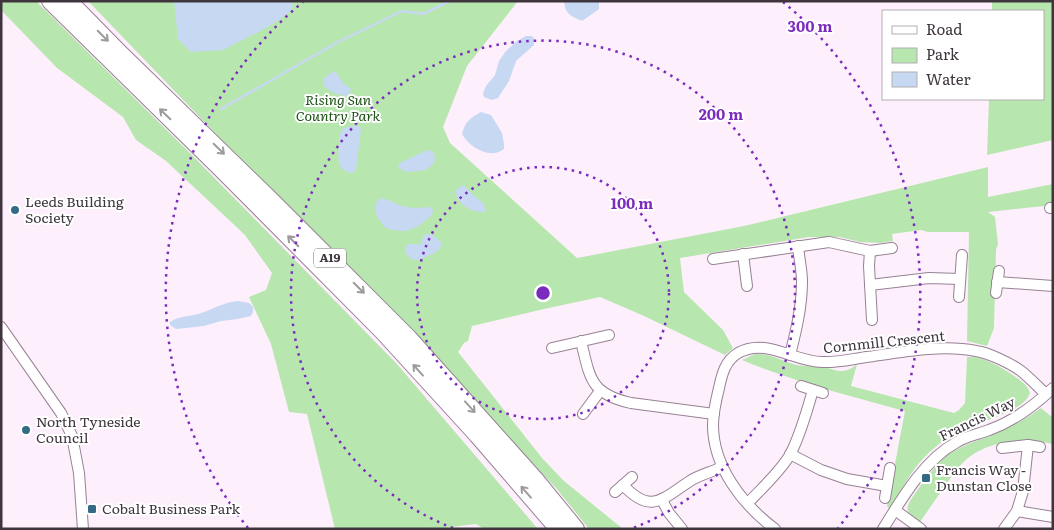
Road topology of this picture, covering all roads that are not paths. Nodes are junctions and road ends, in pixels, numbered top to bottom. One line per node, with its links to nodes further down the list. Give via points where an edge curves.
1 (50, 1): 45 (highway, A19, one-way to 1, via 477,434 382,331)
2 (69, 1): 46 (highway, A19, one-way to 46, via 409,338)
3 (798, 246): 5 (street, via 829,242); 6 (street); 22 (street, via 801,300)
4 (892, 248): 5 (street)
5 (870, 251): 12 (street)
6 (743, 254): 8 (street); 13 (street)
7 (962, 255): 10 (street)
8 (713, 259)
9 (999, 270): 11 (street)
10 (960, 279): 12 (street, via 929,278); 16 (street)
11 (998, 282): 14 (street); 15 (street)
12 (870, 285): 17 (street)
13 (747, 286)
14 (1053, 286)
15 (996, 293)
16 (959, 297)
17 (872, 320)
18 (1, 327): 44 (street, via 61,413 72,436 80,473)
19 (610, 335): 20 (street)
20 (581, 341): 21 (street); 24 (street, via 588,372)
21 (552, 348)
22 (790, 355): 25 (street, Cornmill Crescent, via 828,362 926,350 977,351 1020,371); 27 (street, Cornmill Crescent, via 756,348 745,350 729,360 721,376)
23 (801, 386): 31 (street, via 818,392)
24 (600, 391): 26 (street); 27 (street, via 626,402)
25 (1049, 391): 41 (street, Francis Way, via 1035,405 1010,421 945,449 924,470)
26 (583, 414)
27 (714, 414): 32 (street, Cornmill Crescent, via 715,443)
28 (1028, 445): 29 (street); 30 (street); 42 (street, via 1023,491)
29 (1040, 447)
30 (1002, 448)
31 (790, 454): 36 (street, via 847,479); 40 (street)
32 (722, 467): 39 (street, via 692,480); 40 (street, Cornmill Crescent, via 734,488)
33 (890, 468): 36 (street)
34 (632, 477): 35 (street)
35 (623, 485): 37 (street); 39 (street, via 643,500)
36 (887, 486): 38 (street)
37 (615, 492)
38 (885, 498)
39 (662, 500): 47 (street)
40 (748, 503): 48 (street, Cornmill Crescent)
41 (895, 510): 49 (street, Francis Way); 50 (street)
42 (1017, 511): 43 (street); 51 (street)
43 (1053, 517)
44 (83, 529)
45 (558, 529)
46 (576, 529)
47 (682, 529)
48 (775, 529)
49 (883, 529)
50 (921, 529)
51 (1004, 529)

